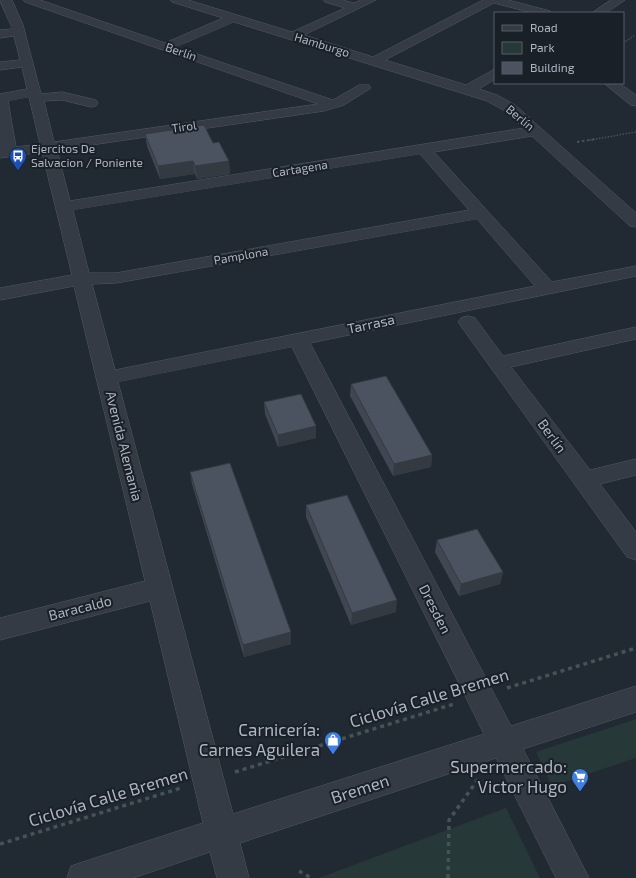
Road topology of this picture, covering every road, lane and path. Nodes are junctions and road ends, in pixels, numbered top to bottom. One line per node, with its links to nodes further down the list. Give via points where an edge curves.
1 (29, 0): 16 (street, Berlín)
2 (176, 0): 12 (street, Hamburgo)
3 (329, 0): 8 (street)
4 (370, 0): 8 (street)
5 (491, 0): 17 (street)
6 (495, 0): 9 (street)
7 (616, 6): 10 (street)
8 (355, 7): 13 (street)
9 (542, 12)
10 (601, 12)
11 (13, 16): 18 (street, Avenida Alemania)
12 (234, 18): 13 (street, Hamburgo); 16 (street)
13 (292, 36): 17 (street, Hamburgo)
14 (634, 36): 15 (path)
15 (624, 42)
16 (164, 47): 27 (street, Berlín)
17 (374, 61): 23 (street, Hamburgo)
18 (27, 63): 19 (street); 24 (street, Avenida Alemania)
19 (0, 66)
20 (494, 74): 23 (street)
21 (611, 84): 25 (street)
22 (364, 88): 27 (street, Tirol)
23 (468, 90): 28 (street, Berlín, via 500,102)
24 (35, 95): 26 (street, via 62,96); 31 (street, Avenida Alemania); 33 (street, via 10,95 1,99)
25 (636, 102)
26 (91, 103)
27 (333, 104): 31 (street, Tirol)
28 (536, 131): 30 (street, Berlín); 32 (street, Cartagena)
29 (636, 132): 30 (path)
30 (553, 146): 36 (street, Berlín)
31 (48, 147): 33 (street, Tirol); 34 (street, Avenida Alemania)
32 (424, 149): 34 (street, Cartagena); 35 (street)
33 (4, 154)
34 (64, 207): 38 (street, Avenida Alemania)
35 (481, 213): 38 (street, Pamplona, via 116,278); 39 (street)
36 (636, 222)
37 (636, 271): 39 (street, Tarrasa)
38 (82, 279): 40 (street, Pamplona); 45 (street, Avenida Alemania)
39 (548, 289): 43 (street, Tarrasa)
40 (0, 294)
41 (468, 322): 44 (street, Berlín)
42 (636, 333): 44 (street)
43 (298, 339): 45 (street, Tarrasa); 52 (street, Dresden)
44 (499, 363): 47 (street, Berlín)
45 (107, 378): 49 (street, Avenida Alemania)
46 (636, 467): 47 (street)
47 (585, 480): 48 (street, Berlín)
48 (636, 550)
49 (160, 588): 50 (street, Baracaldo); 55 (street, Avenida Alemania)
50 (0, 629)
51 (636, 648): 52 (path, Ciclovía Calle Bremen)
52 (479, 696): 54 (street, Dresden); 55 (path, Ciclovía Calle Bremen)
53 (636, 699): 54 (street, Bremen)
54 (504, 742): 56 (street, Bremen); 62 (path, via 449,820); 63 (street, Dresden)
55 (208, 780): 56 (street, Avenida Alemania); 57 (path, Ciclovía Calle Bremen)
56 (222, 834): 59 (street, Bremen); 60 (street, Avenida Alemania)
57 (0, 844)
58 (299, 871): 61 (path)
59 (83, 878)
60 (233, 878)
61 (311, 878)
62 (448, 878)
63 (572, 878)

